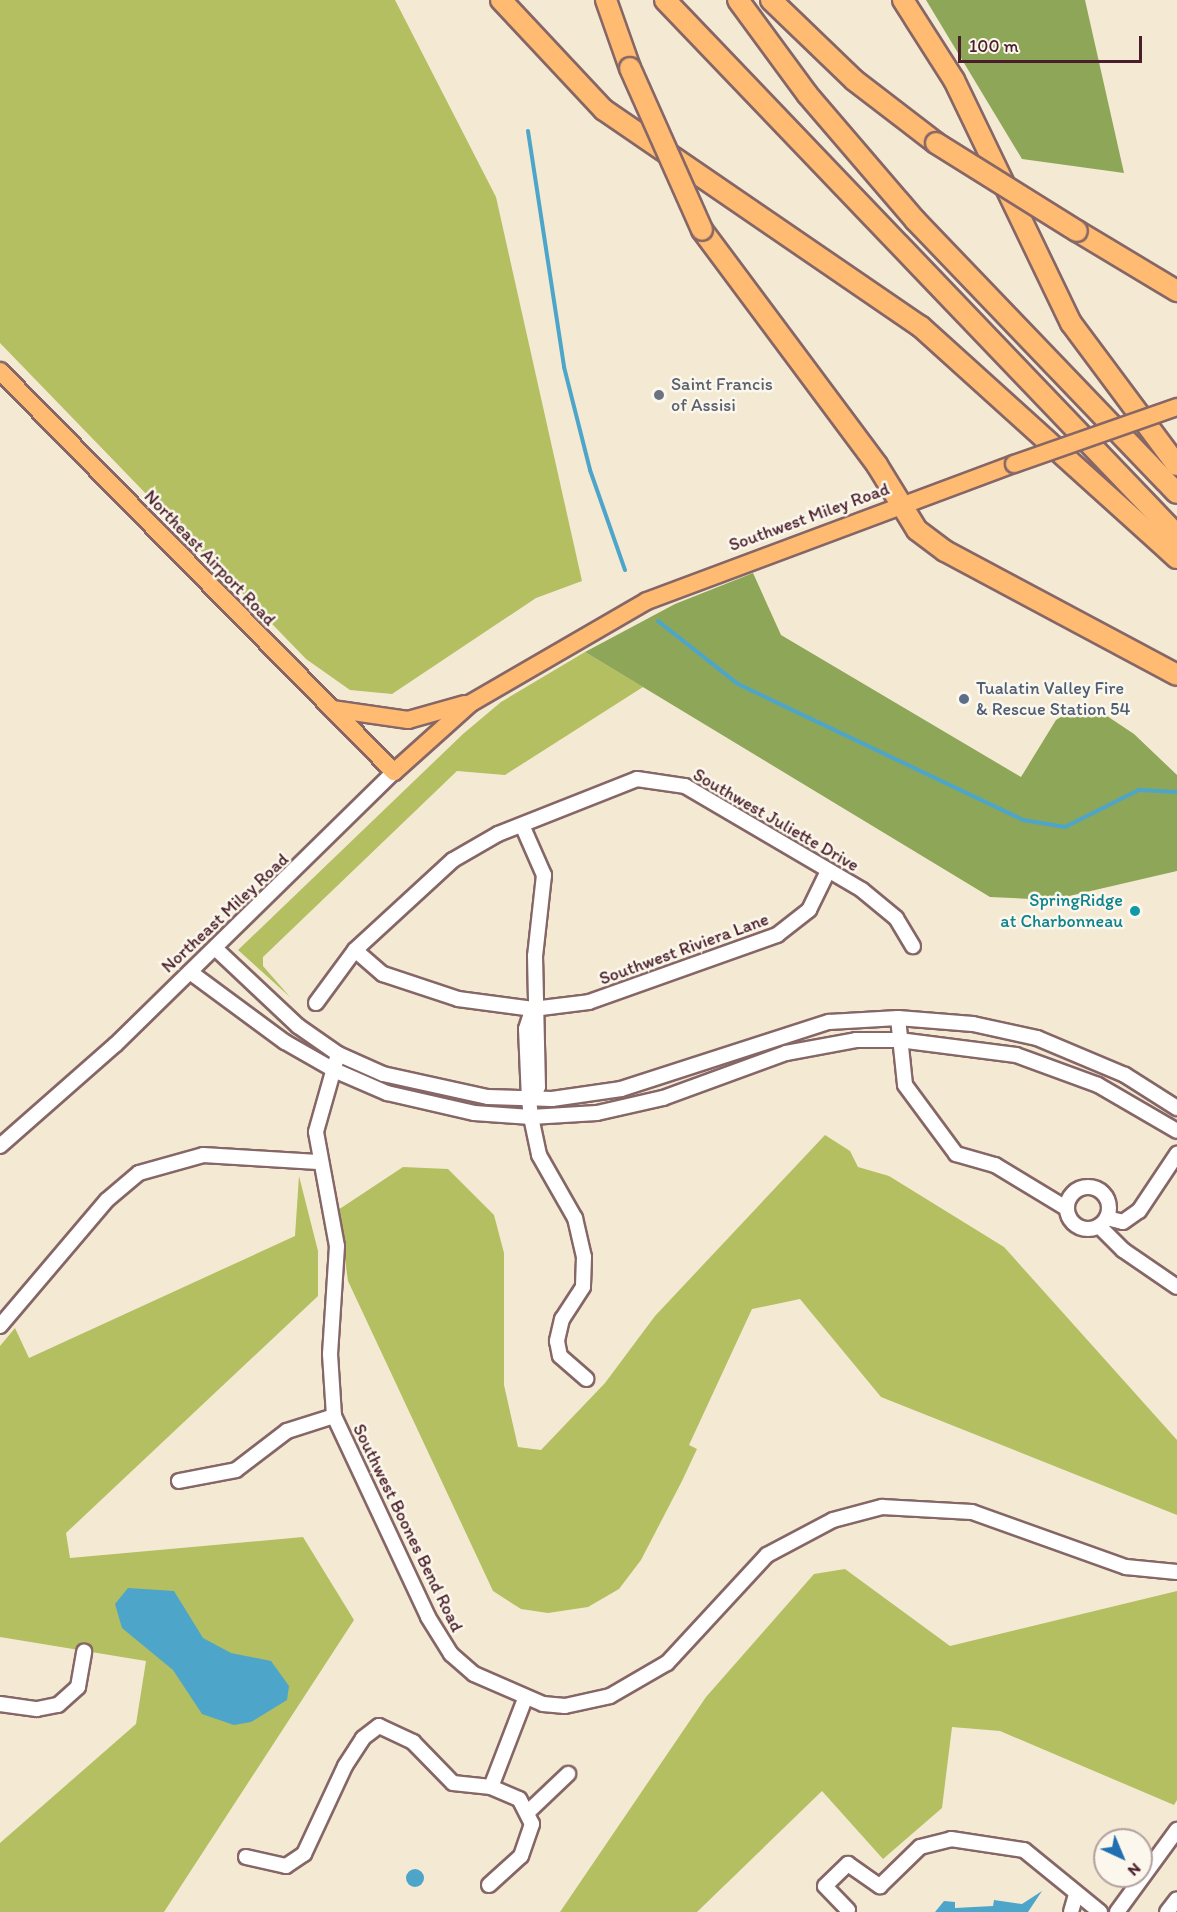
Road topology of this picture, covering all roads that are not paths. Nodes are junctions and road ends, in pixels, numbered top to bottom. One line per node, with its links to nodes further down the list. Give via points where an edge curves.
1 (501, 0): 14 (highway, via 604,110 920,326)
2 (606, 0): 12 (highway, bridge, via 630,69 702,230 877,465)
3 (665, 0): 13 (highway)
4 (738, 0): 11 (highway, via 807,94 908,212)
5 (771, 0): 7 (highway, bridge, via 854,80 936,143)
6 (903, 0): 10 (highway, via 959,90 1071,323)
7 (1177, 291)
8 (0, 371): 17 (main road, Northeast Airport Road)
9 (1177, 407): 12 (main road, Southwest Miley Road, bridge)
10 (1177, 465)
11 (1177, 493)
12 (899, 506): 15 (highway, via 917,530 945,551); 16 (main road, Southwest Miley Road, via 647,601)
13 (1177, 535)
14 (1177, 558)
15 (1177, 675)
16 (471, 702): 17 (main road, via 408,720); 18 (main road, Northeast Miley Road)
17 (330, 708): 18 (main road, Northeast Airport Road)
18 (394, 772): 22 (street, Northeast Miley Road)
19 (522, 825): 20 (street, Southwest Juliette Drive, via 626,780 661,779 685,786); 23 (street, Southwest Juliette Drive, via 453,860); 26 (street, via 544,875)
20 (828, 871): 21 (street, Southwest Juliette Drive, via 885,907); 26 (street, Southwest Riviera Lane, via 809,910 777,935 612,997)
21 (913, 946)
22 (215, 948): 24 (street, Northeast Miley Road); 29 (street, via 298,1026)
23 (355, 950): 25 (street, Southwest Juliette Drive); 26 (street, Southwest Riviera Lane, via 383,974 420,989)
24 (190, 972): 30 (street, via 285,1042); 35 (street, Northeast Miley Road)
25 (316, 1003)
26 (533, 1009): 31 (street, via 526,1029)
27 (898, 1018): 28 (street); 31 (street, via 829,1022 621,1089); 32 (street, via 973,1024 1037,1038 1125,1075)
28 (899, 1040): 33 (street, via 809,1048 642,1104); 34 (street, via 1016,1055 1098,1085); 38 (street, via 905,1085 956,1154 995,1166)
29 (338, 1054): 30 (street, Southwest Boones Bend Road); 31 (street, via 383,1074 437,1088)
30 (334, 1070): 33 (street, via 424,1104); 37 (street, Southwest Boones Bend Road, via 318,1120)
31 (529, 1100): 33 (street)
32 (1177, 1108)
33 (531, 1117): 42 (street, via 544,1168 579,1231 583,1287 562,1319 557,1341 560,1356)
34 (1177, 1131)
35 (0, 1146)
36 (1177, 1154): 39 (street, via 1139,1211 1123,1222)
37 (318, 1162): 41 (street, via 203,1155 140,1173 107,1200); 43 (street, Southwest Boones Bend Road, via 337,1246 330,1354)
38 (1066, 1208): 39 (street, via 1073,1224 1082,1229); 39 (street, via 1078,1189 1096,1188 1108,1200)
39 (1103, 1222): 40 (street, via 1123,1250)
40 (1177, 1287)
41 (0, 1326)
42 (586, 1378)
43 (334, 1416): 44 (street, via 287,1431 236,1470); 47 (street, Southwest Boones Bend Road, via 442,1642 474,1674)
44 (179, 1481)
45 (1177, 1572): 47 (street, Southwest Boones Bend Road, via 1139,1571 972,1512 882,1507 833,1520 767,1555 667,1663 631,1688 564,1706)
46 (84, 1652): 48 (street, via 78,1687 58,1705 37,1709)
47 (525, 1699): 50 (street)
48 (0, 1704)
49 (568, 1774): 51 (street)
50 (491, 1787): 51 (street, via 519,1799); 53 (street, via 453,1783 413,1742 379,1726 363,1738 345,1766 304,1854 286,1866)
51 (528, 1811): 54 (street, via 527,1847)
52 (1177, 1830): 60 (street)
53 (246, 1857)
54 (489, 1885)
55 (1076, 1894): 57 (street, via 1024,1850 939,1839 920,1847 880,1886 848,1864 825,1886); 58 (street); 59 (street)
56 (1177, 1899): 61 (street)
57 (848, 1910)
58 (1071, 1912)
59 (1100, 1912)
60 (1117, 1912)
61 (1167, 1912)

